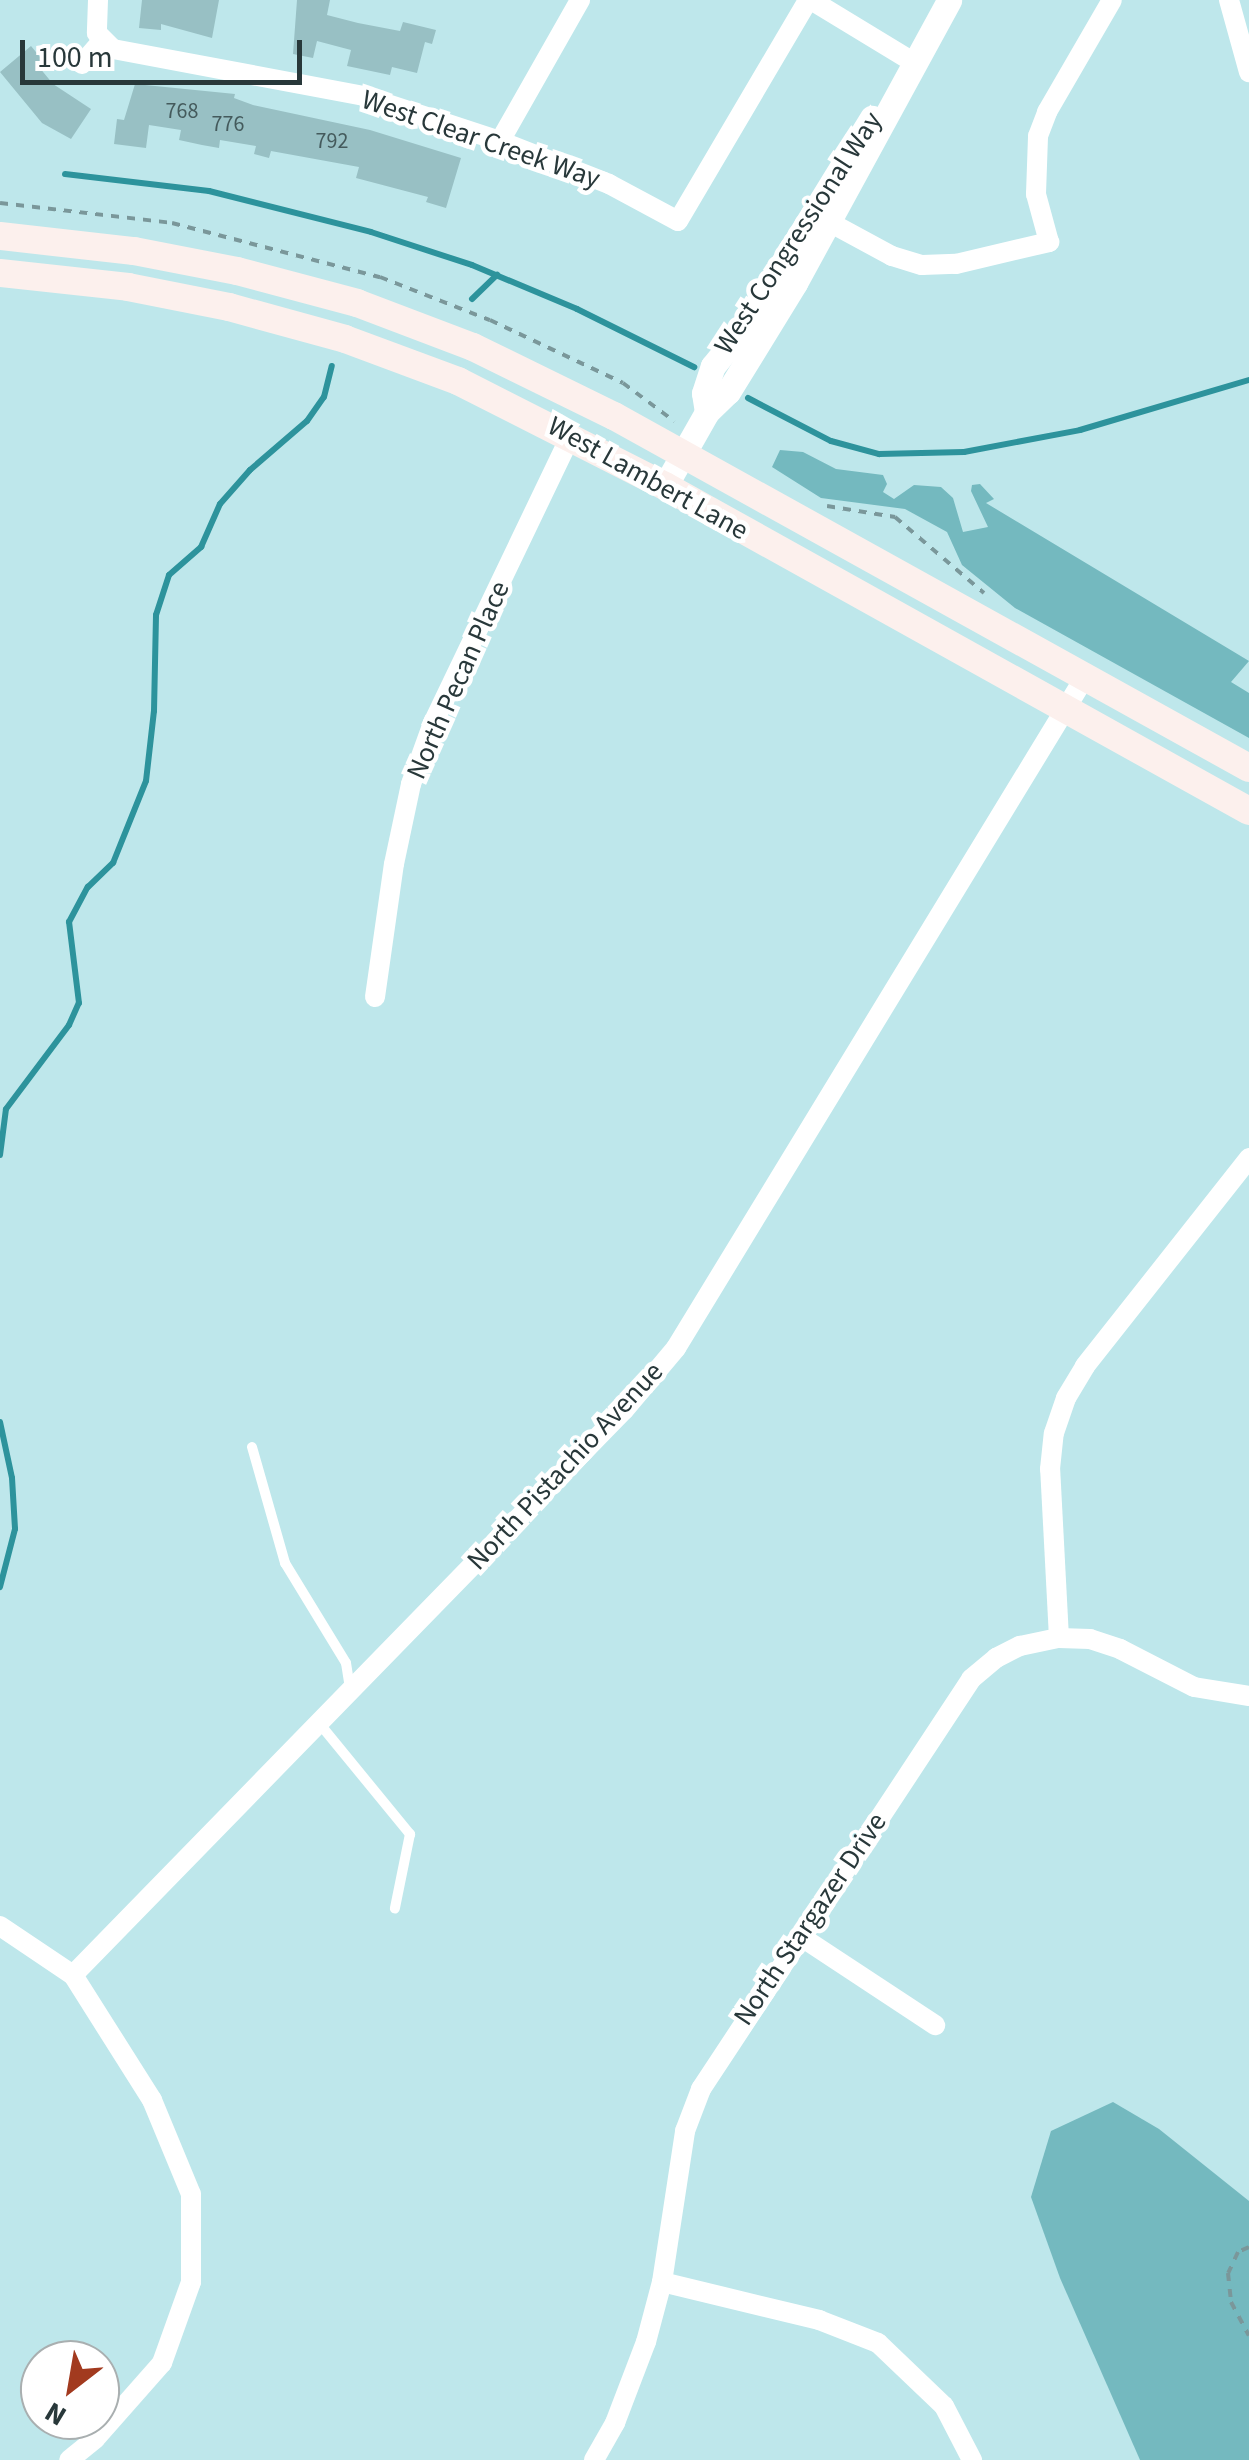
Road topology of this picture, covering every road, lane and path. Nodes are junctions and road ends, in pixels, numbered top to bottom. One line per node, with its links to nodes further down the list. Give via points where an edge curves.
1 (98, 0): 7 (street, via 95,27)
2 (580, 0): 11 (street)
3 (809, 0): 8 (street); 11 (street, West Clear Creek Way, via 678,221 609,184)
4 (949, 0): 8 (street, West Congressional Way)
5 (1112, 0): 12 (street, via 1038,136 1036,194 1049,242 956,264 922,265)
6 (1229, 0): 10 (street)
7 (102, 41): 9 (street); 11 (street, West Clear Creek Way, via 128,54 364,96)
8 (913, 62): 12 (street, West Congressional Way)
9 (82, 64)
10 (1249, 72)
11 (500, 141)
12 (821, 218): 18 (street, West Congressional Way, via 728,392 706,412)
13 (0, 236): 18 (main road, West Lambert Lane, via 185,260 357,303 528,371)
14 (0, 274): 17 (main road, West Lambert Lane, via 162,293 288,322 458,381)
15 (660, 412): 16 (path)
16 (674, 421)
17 (571, 434): 19 (main road, West Lambert Lane); 26 (street, North Pecan Place, via 411,784)
18 (683, 454): 19 (street, West Congressional Way); 22 (main road, West Lambert Lane)
19 (665, 486): 23 (main road, West Lambert Lane)
20 (823, 505): 21 (path, via 895,517)
21 (994, 602)
22 (1086, 678): 23 (street, North Pistachio Avenue); 24 (main road, West Lambert Lane)
23 (1067, 710): 25 (main road, West Lambert Lane); 30 (street, North Pistachio Avenue, via 676,1348 624,1410)
24 (1249, 768)
25 (1249, 812)
26 (375, 998)
27 (1249, 1158): 29 (street, via 1066,1398 1050,1469)
28 (252, 1447): 30 (lane, via 285,1563 346,1663)
29 (1059, 1638): 31 (street, North Stargazer Drive, via 1090,1639 1194,1687); 35 (street, North Stargazer Drive, via 1008,1652 971,1680)
30 (350, 1690): 32 (street, North Pistachio Avenue)
31 (1249, 1696)
32 (319, 1723): 33 (lane, via 410,1834); 36 (street, North Pistachio Avenue)
33 (395, 1908)
34 (0, 1926): 36 (street)
35 (800, 1936): 37 (street); 39 (street, North Stargazer Drive, via 701,2089 682,2144)
36 (73, 1975): 41 (street, via 152,2100 191,2194 191,2282 162,2362)
37 (935, 2025)
38 (1249, 2248): 40 (path, via 1238,2252 1228,2274 1232,2302)
39 (662, 2282): 42 (street, North Stargazer Drive, via 634,2381); 43 (street, via 819,2320 878,2343 944,2406)
40 (1249, 2336)
41 (69, 2460)
42 (594, 2460)
43 (972, 2460)

